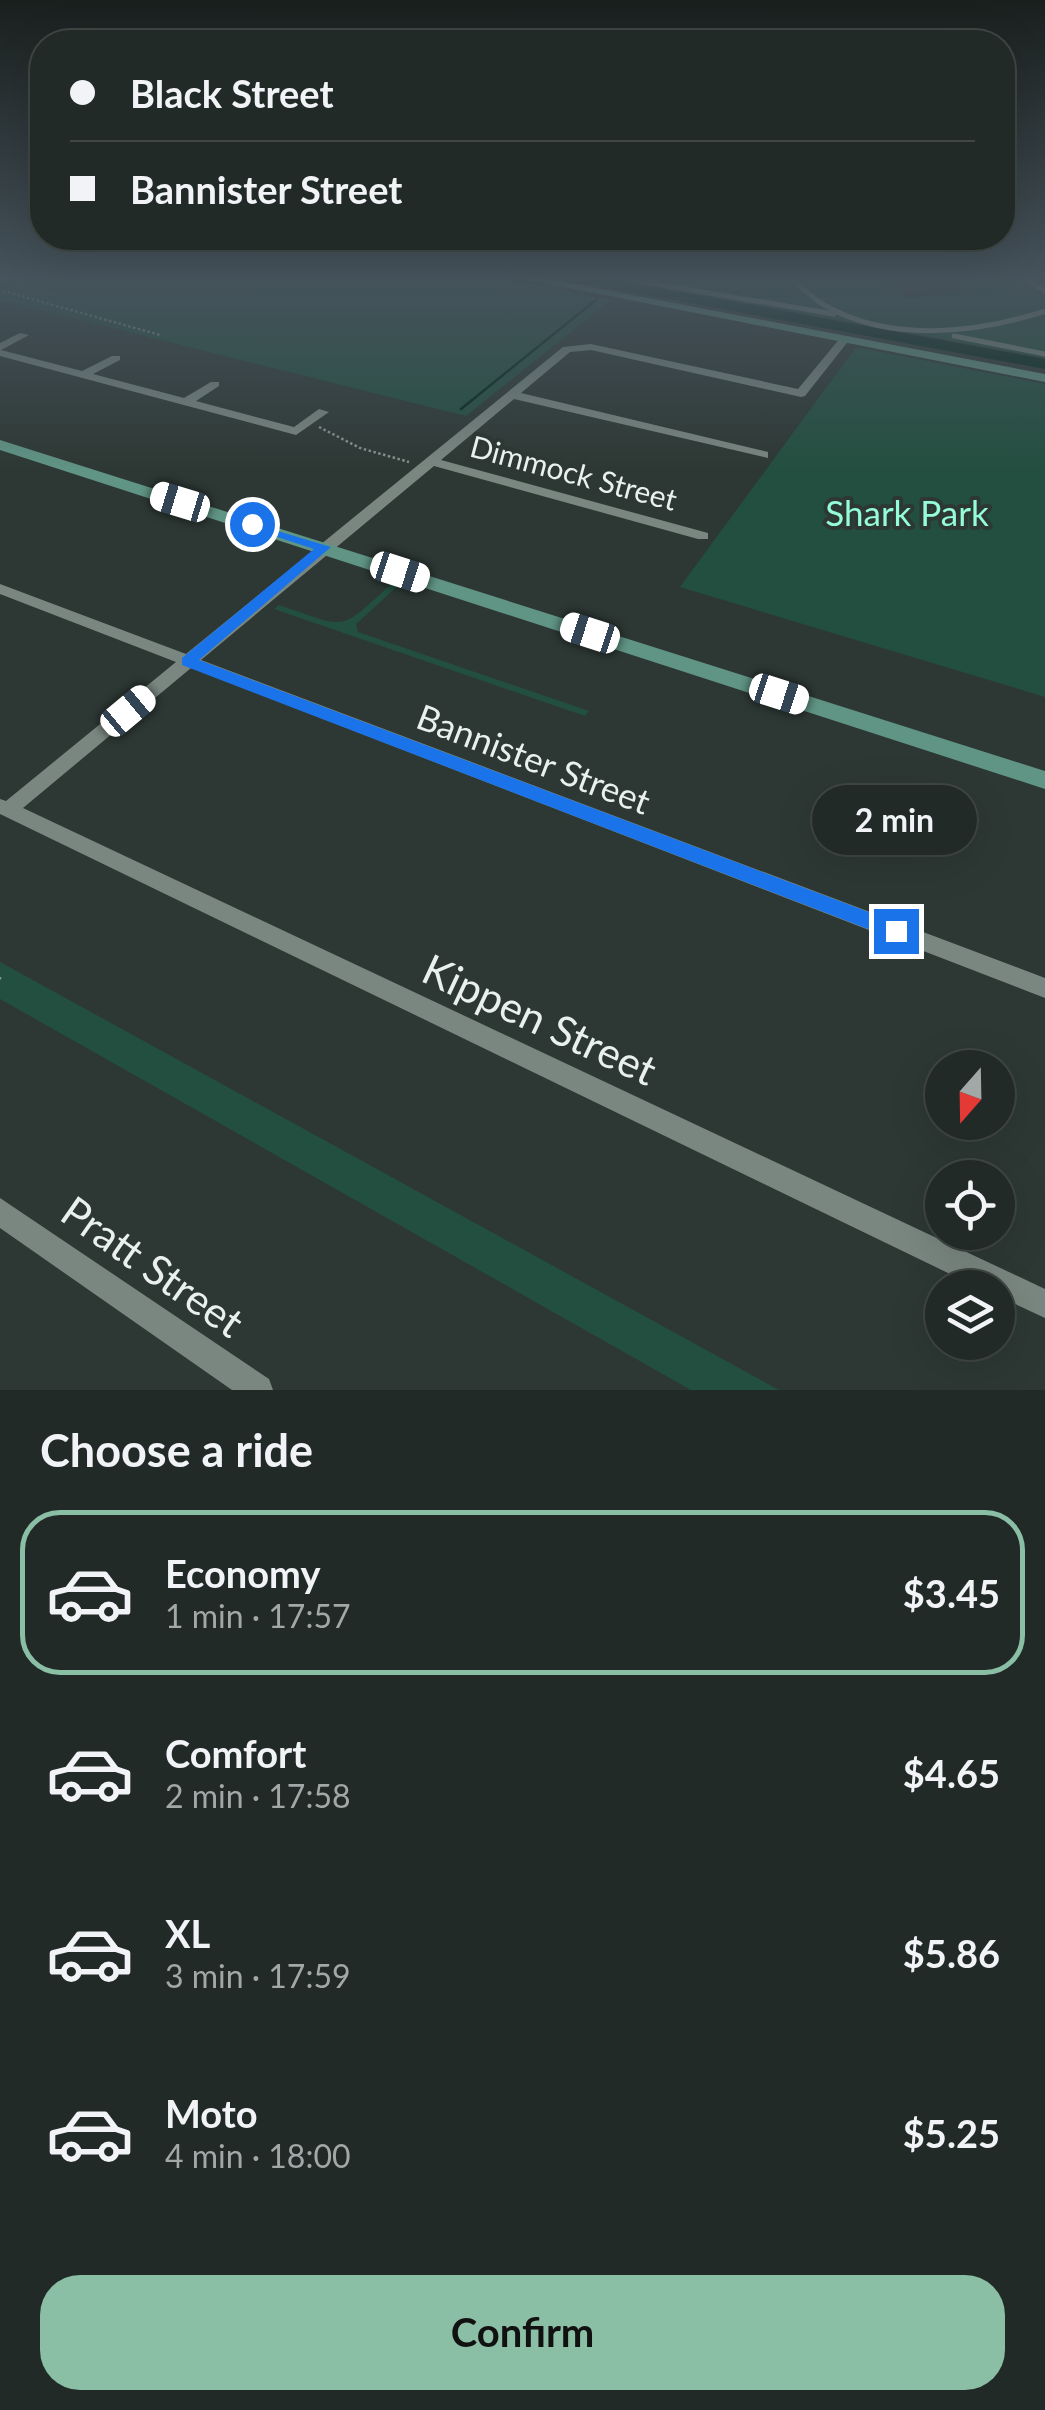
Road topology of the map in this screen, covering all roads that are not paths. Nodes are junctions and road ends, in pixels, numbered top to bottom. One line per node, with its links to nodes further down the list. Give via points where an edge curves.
1 (843, 342): 10 (street, via 801,393 579,346)
2 (860, 342): 8 (street)
3 (984, 342): 5 (lane)
4 (0, 350): 7 (street)
5 (1045, 354)
6 (116, 358): 7 (street)
7 (84, 375): 11 (street)
8 (1045, 378)
9 (215, 384): 11 (street)
10 (513, 394): 14 (street); 15 (street)
11 (186, 402): 12 (street, via 296,431)
12 (323, 412)
13 (0, 445): 17 (street)
14 (764, 455)
15 (428, 464): 16 (street, Dimmock Street); 17 (street)
16 (703, 536)
17 (324, 547): 19 (street); 20 (street)
18 (0, 589): 19 (street, Bannister Street)
19 (188, 661): 21 (street); 22 (street, Bannister Street)
20 (1045, 780)
21 (4, 808): 24 (street, Kippen Street)
22 (1045, 988)
23 (0, 1212): 25 (street, Pratt Street)
24 (1045, 1304)
25 (258, 1390)

